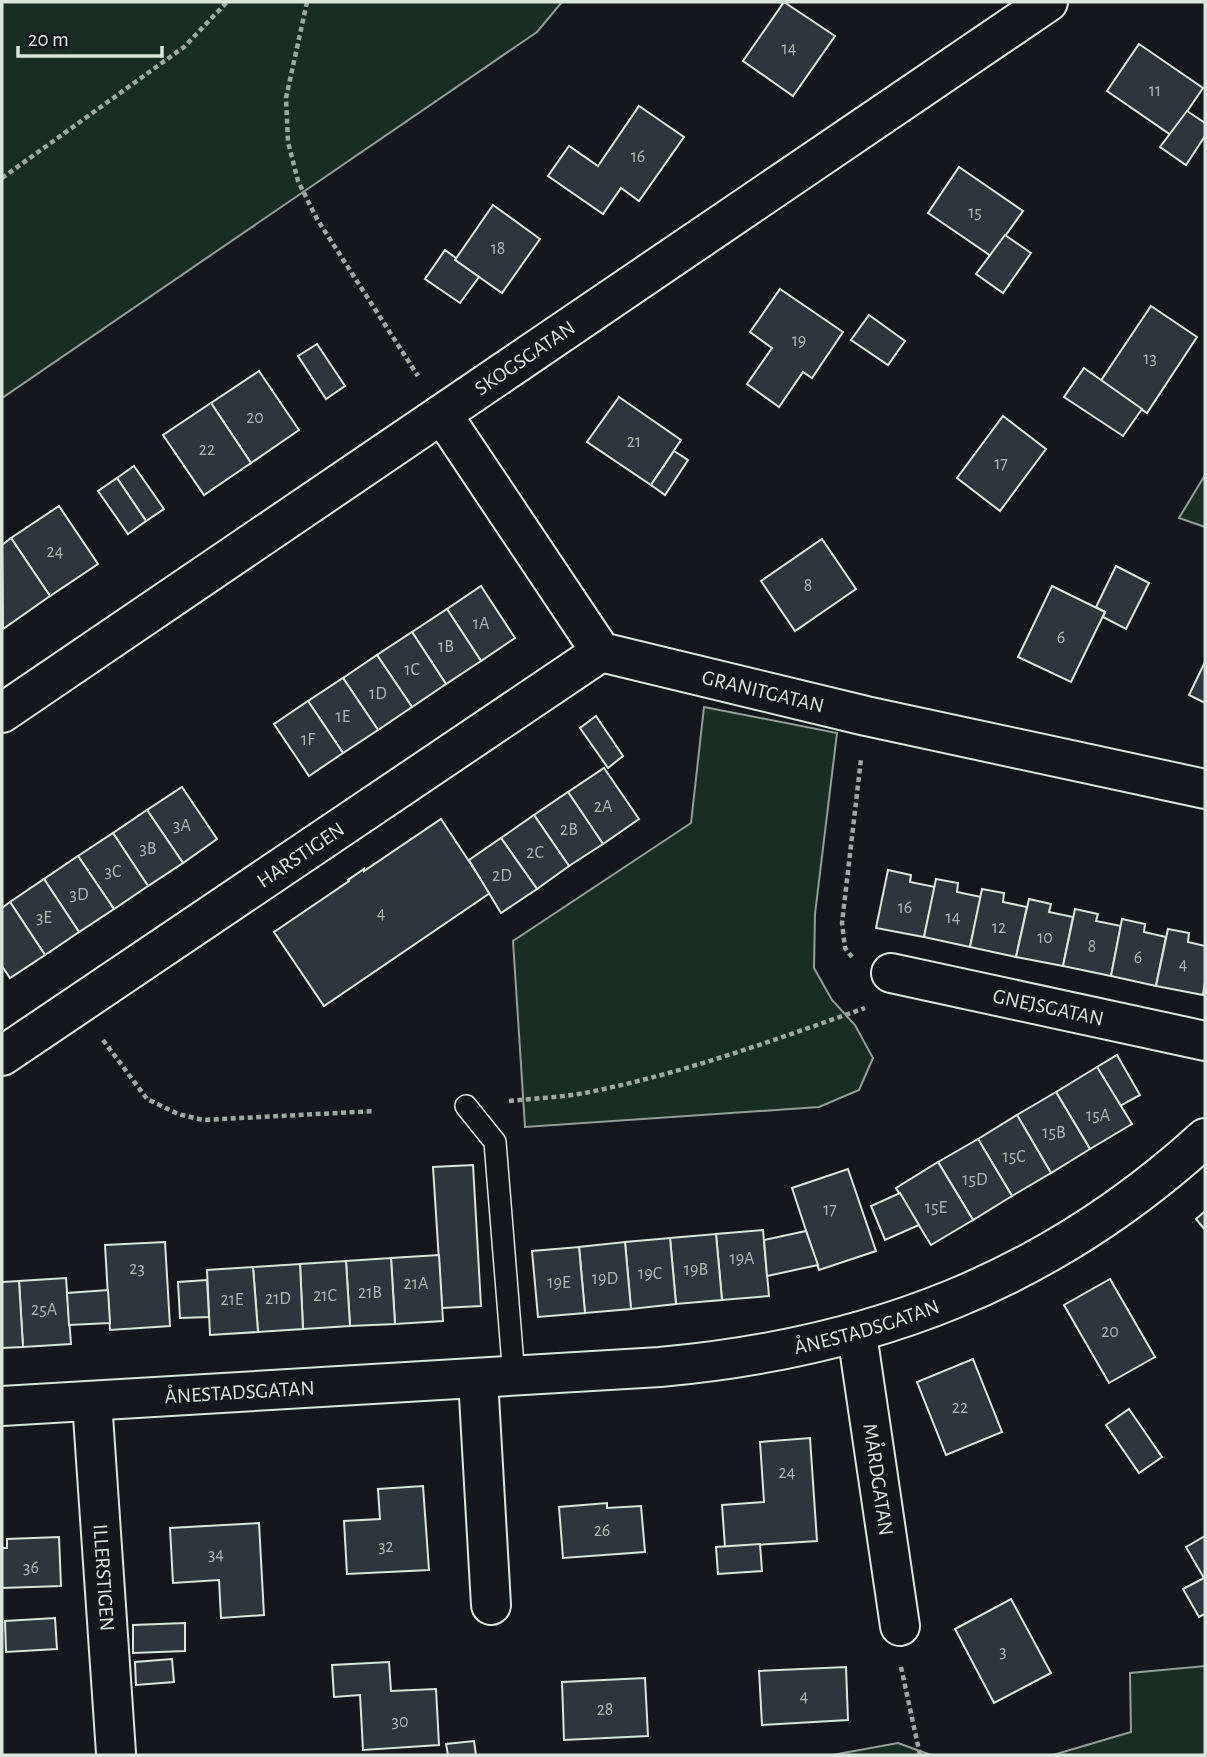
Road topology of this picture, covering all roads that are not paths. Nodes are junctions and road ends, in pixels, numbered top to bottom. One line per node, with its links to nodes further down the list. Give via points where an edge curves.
1 (1048, 2): 2 (street, SKOGSGATAN)
2 (442, 414): 3 (street); 4 (street, SKOGSGATAN)
3 (601, 652): 5 (street, GRANITGATAN, via 866,716); 8 (street, HARSTIGEN)
4 (2, 713)
5 (1205, 789)
6 (891, 973): 7 (street, GNEJSGATAN)
7 (1205, 1041)
8 (2, 1056)
9 (466, 1106): 12 (lane, via 495,1142)
10 (1205, 1138): 11 (street, ÅNESTADSGATAN, via 1122,1208 1060,1247 995,1282)
11 (857, 1334): 12 (street, ÅNESTADSGATAN, via 717,1362); 16 (street, MÅRDGATAN)
12 (496, 1378): 13 (street, ÅNESTADSGATAN); 15 (street)
13 (92, 1401): 14 (street, ÅNESTADSGATAN); 17 (street, ILLERSTIGEN)
14 (2, 1406)
15 (491, 1605)
16 (900, 1626)
17 (116, 1753)

